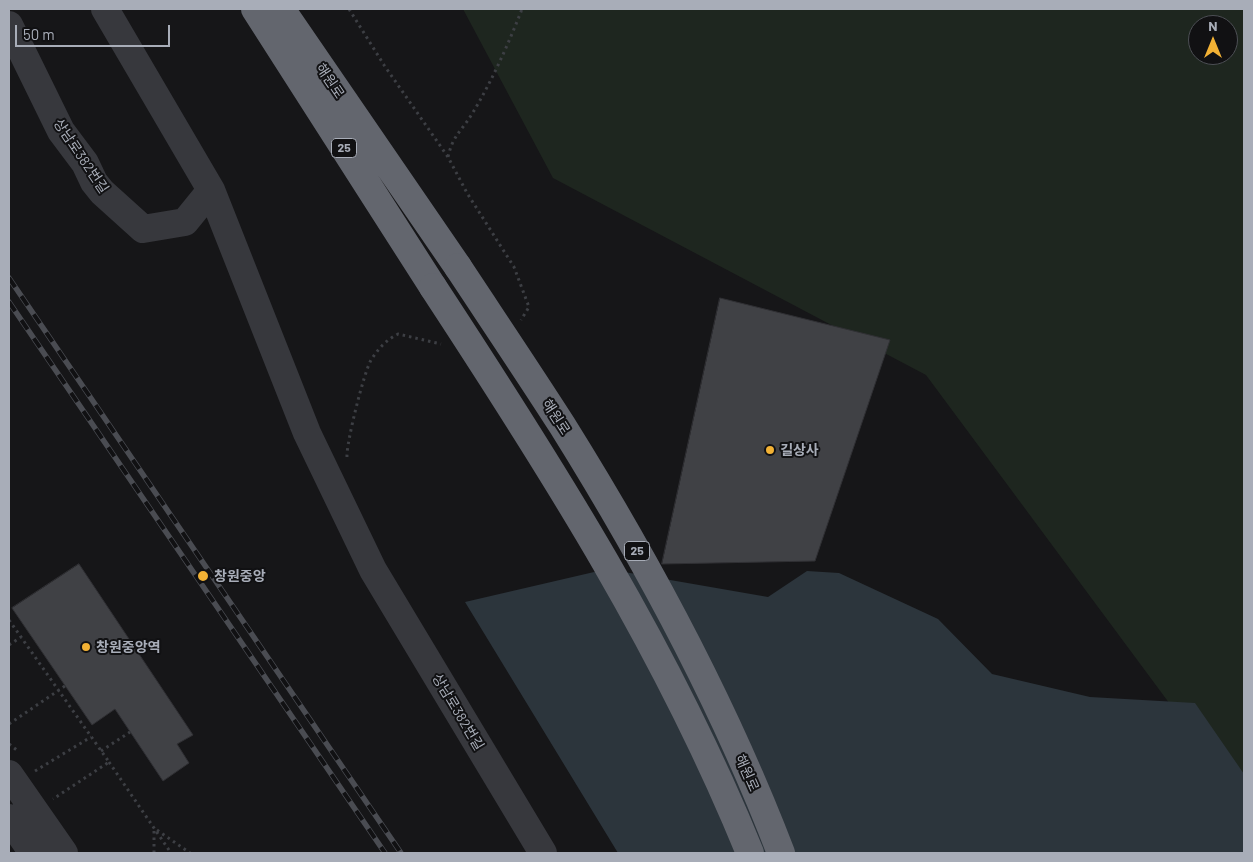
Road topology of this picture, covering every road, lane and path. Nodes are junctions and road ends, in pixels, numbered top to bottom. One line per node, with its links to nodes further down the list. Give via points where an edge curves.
1 (105, 9): 8 (street, 상남로382번길)
2 (255, 9): 34 (highway, 해원로 / 25, bridge, via 542,453 636,613 690,716)
3 (281, 9): 35 (highway, 해원로 / 25, bridge, via 562,425 674,619 718,709)
4 (349, 9): 7 (path)
5 (522, 9): 7 (path, via 511,38 475,108 452,140)
6 (9, 25): 8 (street, 상남로382번길, via 61,132 102,192 143,229 186,222)
7 (448, 157): 9 (path, via 514,267 529,307)
8 (211, 190): 33 (street, 상남로382번길, via 307,433 375,568)
9 (520, 322)
10 (449, 345): 11 (path, via 398,334 386,340 370,362 352,426 346,455)
11 (348, 463)
12 (9, 620): 13 (path)
13 (21, 637): 14 (path); 16 (path)
14 (9, 645)
15 (65, 686): 16 (path)
16 (58, 690): 17 (path); 19 (path)
17 (9, 724)
18 (130, 732): 20 (path)
19 (91, 736): 20 (path); 22 (path)
20 (101, 751): 21 (path)
21 (109, 762): 23 (path); 25 (path)
22 (21, 773): 29 (street)
23 (51, 800)
24 (9, 818): 28 (street)
25 (154, 828): 30 (path); 31 (path); 32 (path)
26 (9, 831): 27 (street)
27 (24, 853)
28 (33, 853)
29 (64, 853)
30 (154, 853)
31 (171, 853)
32 (190, 853)
33 (543, 853)
34 (750, 853)
35 (781, 853)

